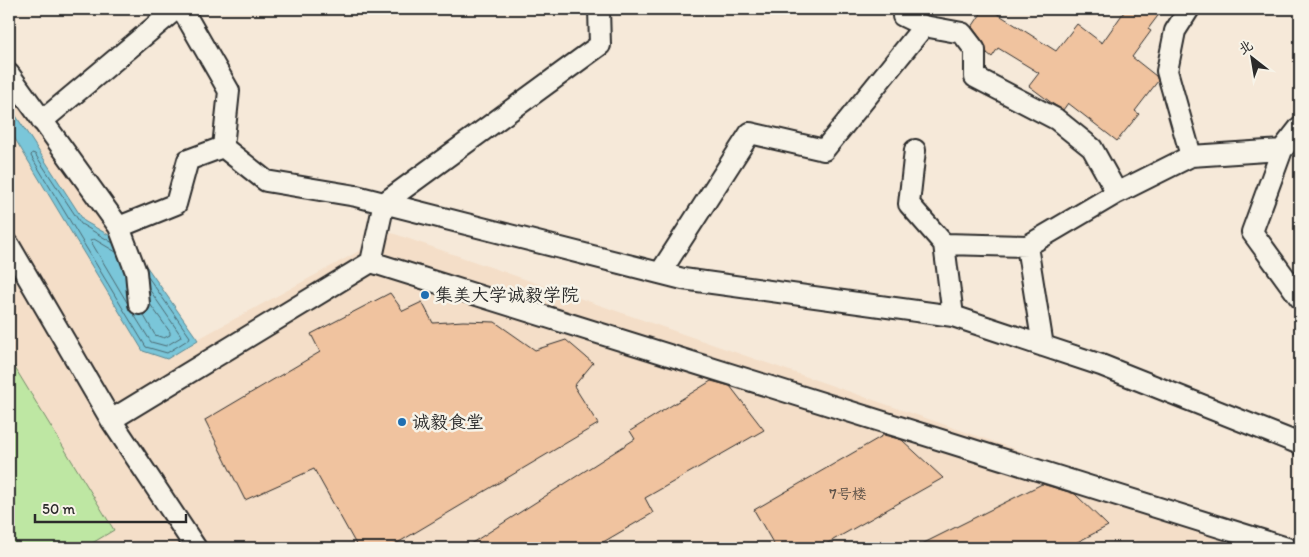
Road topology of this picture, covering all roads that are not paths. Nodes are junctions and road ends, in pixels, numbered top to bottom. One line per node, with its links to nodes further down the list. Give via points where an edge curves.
1 (176, 9): 8 (street)
2 (182, 9): 10 (street, via 229,91)
3 (599, 9): 15 (street, via 600,45)
4 (904, 9): 6 (street, via 903,16)
5 (1189, 9): 13 (street, via 1176,31 1167,71)
6 (924, 26): 14 (street, via 962,33 975,50 975,77 1056,119 1092,148); 21 (street, via 824,150 750,133)
7 (9, 74): 8 (street)
8 (42, 121): 16 (street)
9 (1300, 127): 12 (street)
10 (223, 147): 15 (street, via 266,181); 16 (street, via 188,160 176,204)
11 (915, 150): 17 (street, via 909,204)
12 (1282, 150): 13 (street); 22 (street, via 1252,232)
13 (1191, 156): 14 (street)
14 (1117, 193): 19 (street)
15 (384, 203): 20 (street); 21 (street)
16 (119, 226): 23 (street, via 136,272)
17 (944, 244): 19 (street); 24 (street)
18 (9, 245): 26 (street)
19 (1027, 246): 25 (street)
20 (371, 262): 26 (street); 29 (street)
21 (660, 273): 24 (street, via 683,279)
22 (1300, 298)
23 (139, 304)
24 (953, 316): 25 (street)
25 (1044, 346): 27 (street)
26 (111, 420): 28 (street)
27 (1300, 444)
28 (196, 548)
29 (1287, 548)

